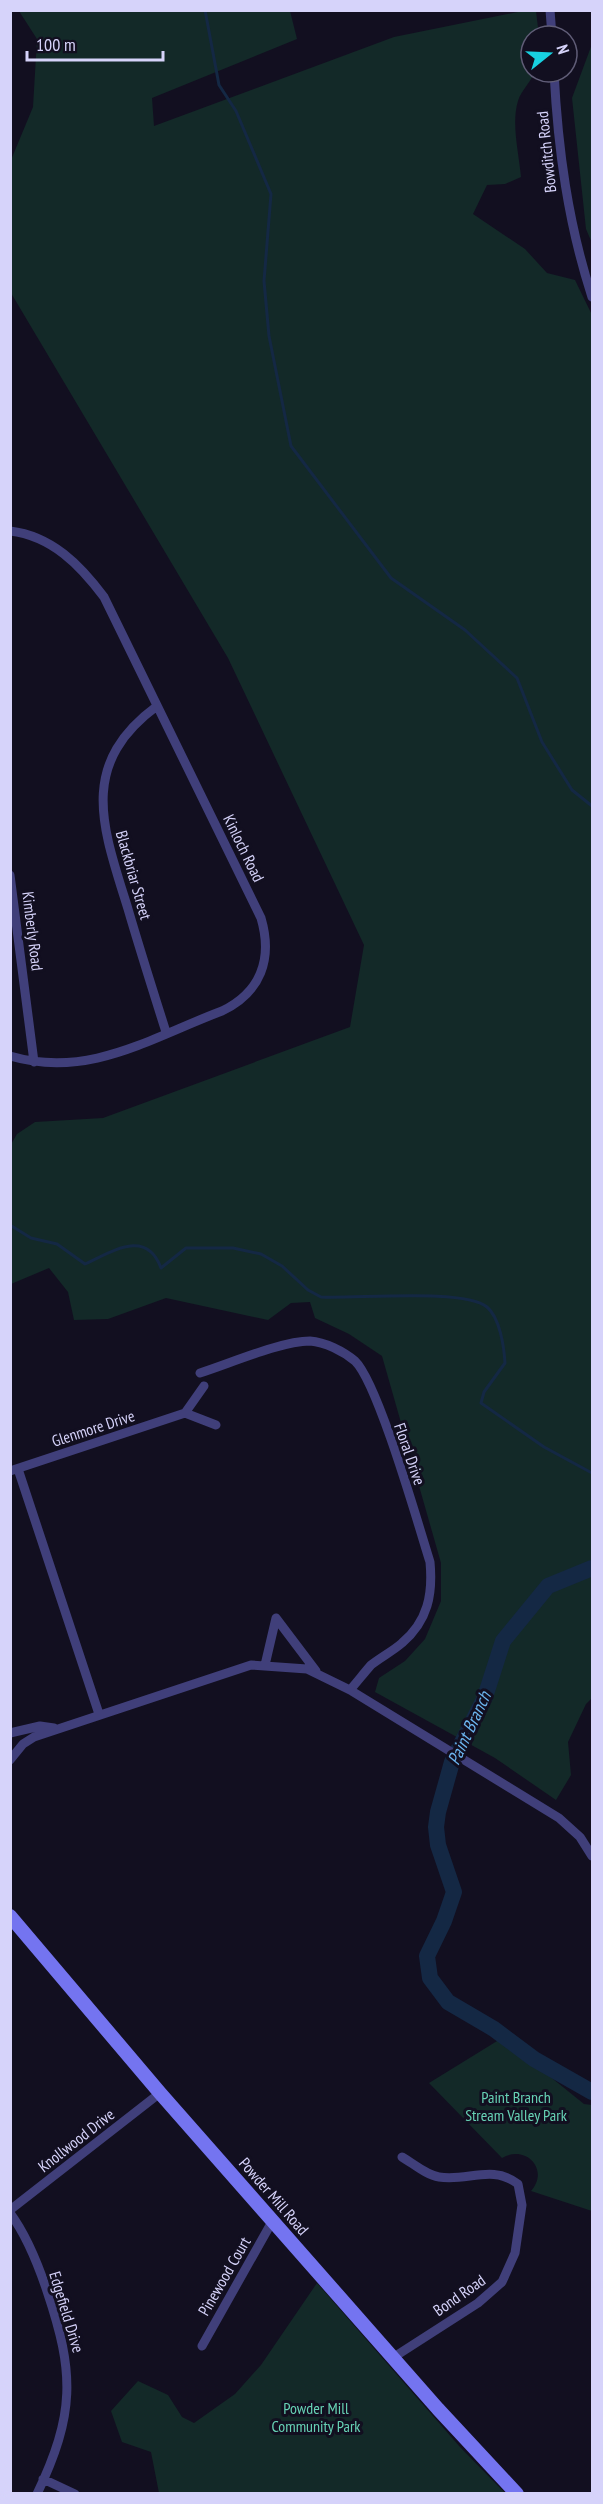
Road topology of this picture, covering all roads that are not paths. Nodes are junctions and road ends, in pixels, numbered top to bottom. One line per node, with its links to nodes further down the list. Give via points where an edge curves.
1 (555, 84): 2 (street, Bowditch Road, via 557,138 568,214)
2 (592, 297)
3 (10, 531): 4 (street, Kinloch Road, via 47,542 90,577 108,603)
4 (157, 706): 6 (street, Blackbriar Street, via 128,730 114,751 104,781 103,807 110,850); 6 (street, Kinloch Road, via 261,918 267,951 260,977 241,1000)
5 (10, 875): 8 (street, Kimberly Road)
6 (166, 1032): 8 (street, Kinloch Road, via 87,1062)
7 (10, 1056): 8 (street, Kinloch Road)
8 (34, 1062)
9 (200, 1373): 16 (street, Floral Drive, via 294,1342 311,1341 332,1347 356,1362 373,1390 430,1562 431,1590 427,1611 419,1625 372,1665)
10 (204, 1386): 11 (street)
11 (185, 1413): 12 (street); 13 (street, Glenmore Drive)
12 (216, 1425)
13 (14, 1470): 17 (street)
14 (265, 1665): 15 (street); 15 (street, via 276,1618); 17 (street, via 251,1665)
15 (318, 1673): 16 (street)
16 (350, 1690): 21 (street, via 559,1818)
17 (99, 1714): 18 (street)
18 (56, 1729): 19 (street, via 40,1726); 20 (street, via 23,1744)
19 (10, 1733)
20 (10, 1760)
21 (580, 1837): 22 (street); 23 (street)
22 (592, 1841)
23 (592, 1856)
24 (10, 1917): 25 (main road, Powder Mill Road)
25 (160, 2093): 27 (street, Knollwood Drive); 28 (main road, Powder Mill Road)
26 (402, 2157): 30 (street, Bond Road, via 440,2177 501,2175 518,2184 522,2205 515,2253 502,2282 478,2303)
27 (10, 2211): 31 (street, Edgefield Drive, via 44,2284 68,2370 66,2410)
28 (273, 2220): 29 (street, Pinewood Court); 30 (main road, Powder Mill Road)
29 (202, 2346)
30 (394, 2357): 34 (main road, Powder Mill Road)
31 (44, 2479): 32 (street, Edgefield Drive); 33 (street)
32 (37, 2493)
33 (75, 2493)
34 (517, 2493)

